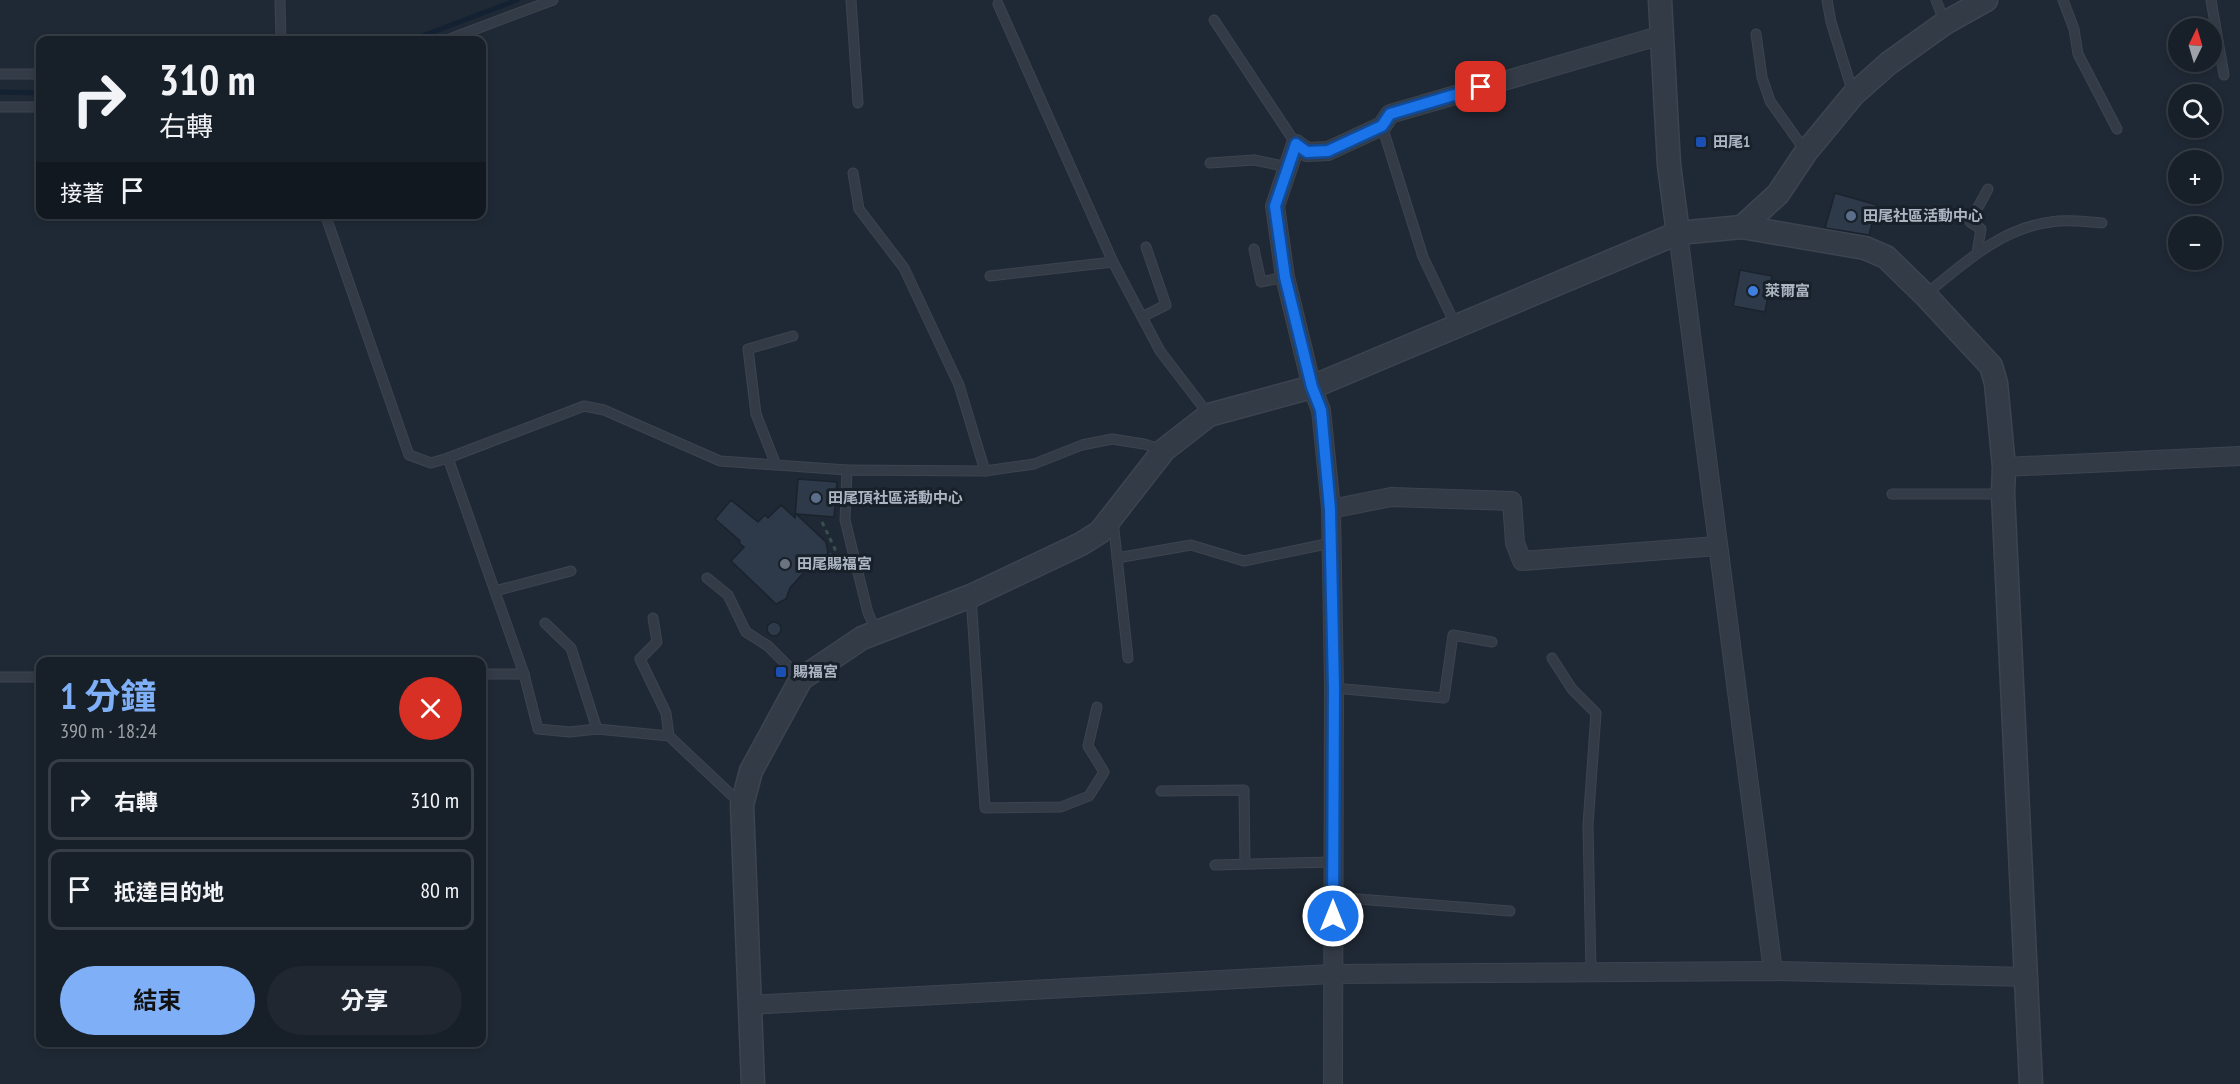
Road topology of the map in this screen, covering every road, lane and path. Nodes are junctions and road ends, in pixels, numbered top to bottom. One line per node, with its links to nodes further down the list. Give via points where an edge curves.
1 (280, 0): 15 (lane)
2 (553, 0): 16 (lane)
3 (851, 0): 21 (lane)
4 (1660, 0): 14 (street)
5 (1827, 0): 20 (lane)
6 (1936, 0): 12 (lane)
7 (1986, 0): 12 (street)
8 (2063, 0): 25 (lane, via 2078,54)
9 (2211, 0): 19 (lane)
10 (998, 4): 39 (lane)
11 (1214, 20): 26 (lane)
12 (1945, 23): 20 (street, via 1889,63)
13 (1756, 34): 27 (lane, via 1770,101)
14 (1662, 35): 24 (street, via 1390,114); 35 (street, via 1669,165)
15 (281, 36)
16 (458, 36)
17 (0, 74): 18 (lane)
18 (36, 74)
19 (2224, 75)
20 (1853, 95): 27 (street)
21 (858, 103)
22 (0, 107): 23 (lane)
23 (36, 107)
24 (1382, 126): 26 (street, via 1328,151 1307,152); 44 (lane, via 1423,257)
25 (2117, 129)
26 (1296, 144): 29 (street)
27 (1806, 152): 34 (street, via 1778,195)
28 (1210, 163): 29 (lane, via 1254,160)
29 (1288, 167): 41 (street, via 1275,206)
30 (853, 173): 54 (lane, via 859,209 904,268 959,384)
31 (1988, 189): 38 (lane, via 1970,222 1981,229)
32 (327, 219): 50 (lane, via 409,455 431,463)
33 (2102, 223): 38 (lane, via 2052,221 2019,229)
34 (1742, 227): 35 (street); 42 (street, via 1865,248 1886,257)
35 (1678, 233): 44 (street); 61 (street)
36 (1146, 247): 43 (lane, via 1166,305)
37 (1254, 249): 41 (lane, via 1261,282)
38 (1977, 253): 42 (lane)
39 (1113, 262): 40 (lane); 43 (lane)
40 (990, 276)
41 (1285, 277): 46 (street)
42 (1925, 295): 52 (street, via 1991,366)
43 (1142, 317): 47 (lane, via 1160,351)
44 (1456, 326): 46 (street)
45 (794, 336): 51 (lane, via 748,349 756,414)
46 (1312, 387): 47 (street); 57 (street, via 1321,410)
47 (1209, 415): 48 (street)
48 (1164, 450): 54 (lane, via 1112,439 1082,445 1034,464); 58 (street)
49 (2240, 456): 52 (street)
50 (448, 458): 51 (lane, via 584,406 604,410 720,461); 66 (lane)
51 (776, 465): 53 (lane)
52 (2004, 467): 56 (street)
53 (847, 470): 54 (lane); 70 (lane, via 845,520 868,613)
54 (985, 471)
55 (1892, 494): 56 (lane)
56 (2003, 494): 93 (street)
57 (1330, 509): 60 (street); 61 (street, via 1391,497 1512,501 1515,543 1522,561)
58 (1113, 516): 62 (lane); 67 (street, via 1100,532 1081,544)
59 (822, 522): 63 (path, via 835,549)
60 (1331, 543): 62 (lane, via 1244,561 1191,545); 79 (street)
61 (1717, 546): 90 (street)
62 (1117, 558): 72 (lane)
63 (826, 560)
64 (571, 571): 66 (lane)
65 (707, 578): 78 (lane, via 728,595 746,632 768,646)
66 (495, 591): 75 (lane)
67 (971, 596): 70 (street); 80 (lane, via 985,808 1061,807 1089,796 1104,772 1088,746)
68 (653, 618): 82 (lane, via 657,642 640,659 666,713)
69 (545, 623): 81 (lane, via 571,648)
70 (864, 633): 78 (street)
71 (1492, 642): 79 (lane, via 1453,635 1444,699)
72 (1128, 658)
73 (1552, 658): 91 (lane, via 1572,688 1596,713 1588,825)
74 (486, 674): 75 (lane)
75 (524, 674): 81 (lane, via 538,729)
76 (0, 677): 77 (lane)
77 (36, 677)
78 (801, 679): 84 (street, via 751,771)
79 (1334, 688): 85 (street)
80 (1097, 707)
81 (597, 729): 82 (lane)
82 (669, 736): 84 (lane)
83 (1161, 791): 86 (lane, via 1244,790)
84 (742, 805): 94 (street)
85 (1333, 862): 86 (lane); 88 (street)
86 (1245, 864): 87 (lane)
87 (1215, 865)
88 (1333, 897): 89 (lane); 92 (street)
89 (1510, 911)
90 (1773, 972): 91 (street); 93 (street)
91 (1591, 973): 92 (street)
92 (1332, 974): 94 (street); 96 (street)
93 (2026, 977): 97 (street)
94 (748, 1005): 95 (street)
95 (753, 1084)
96 (1333, 1084)
97 (2031, 1084)

